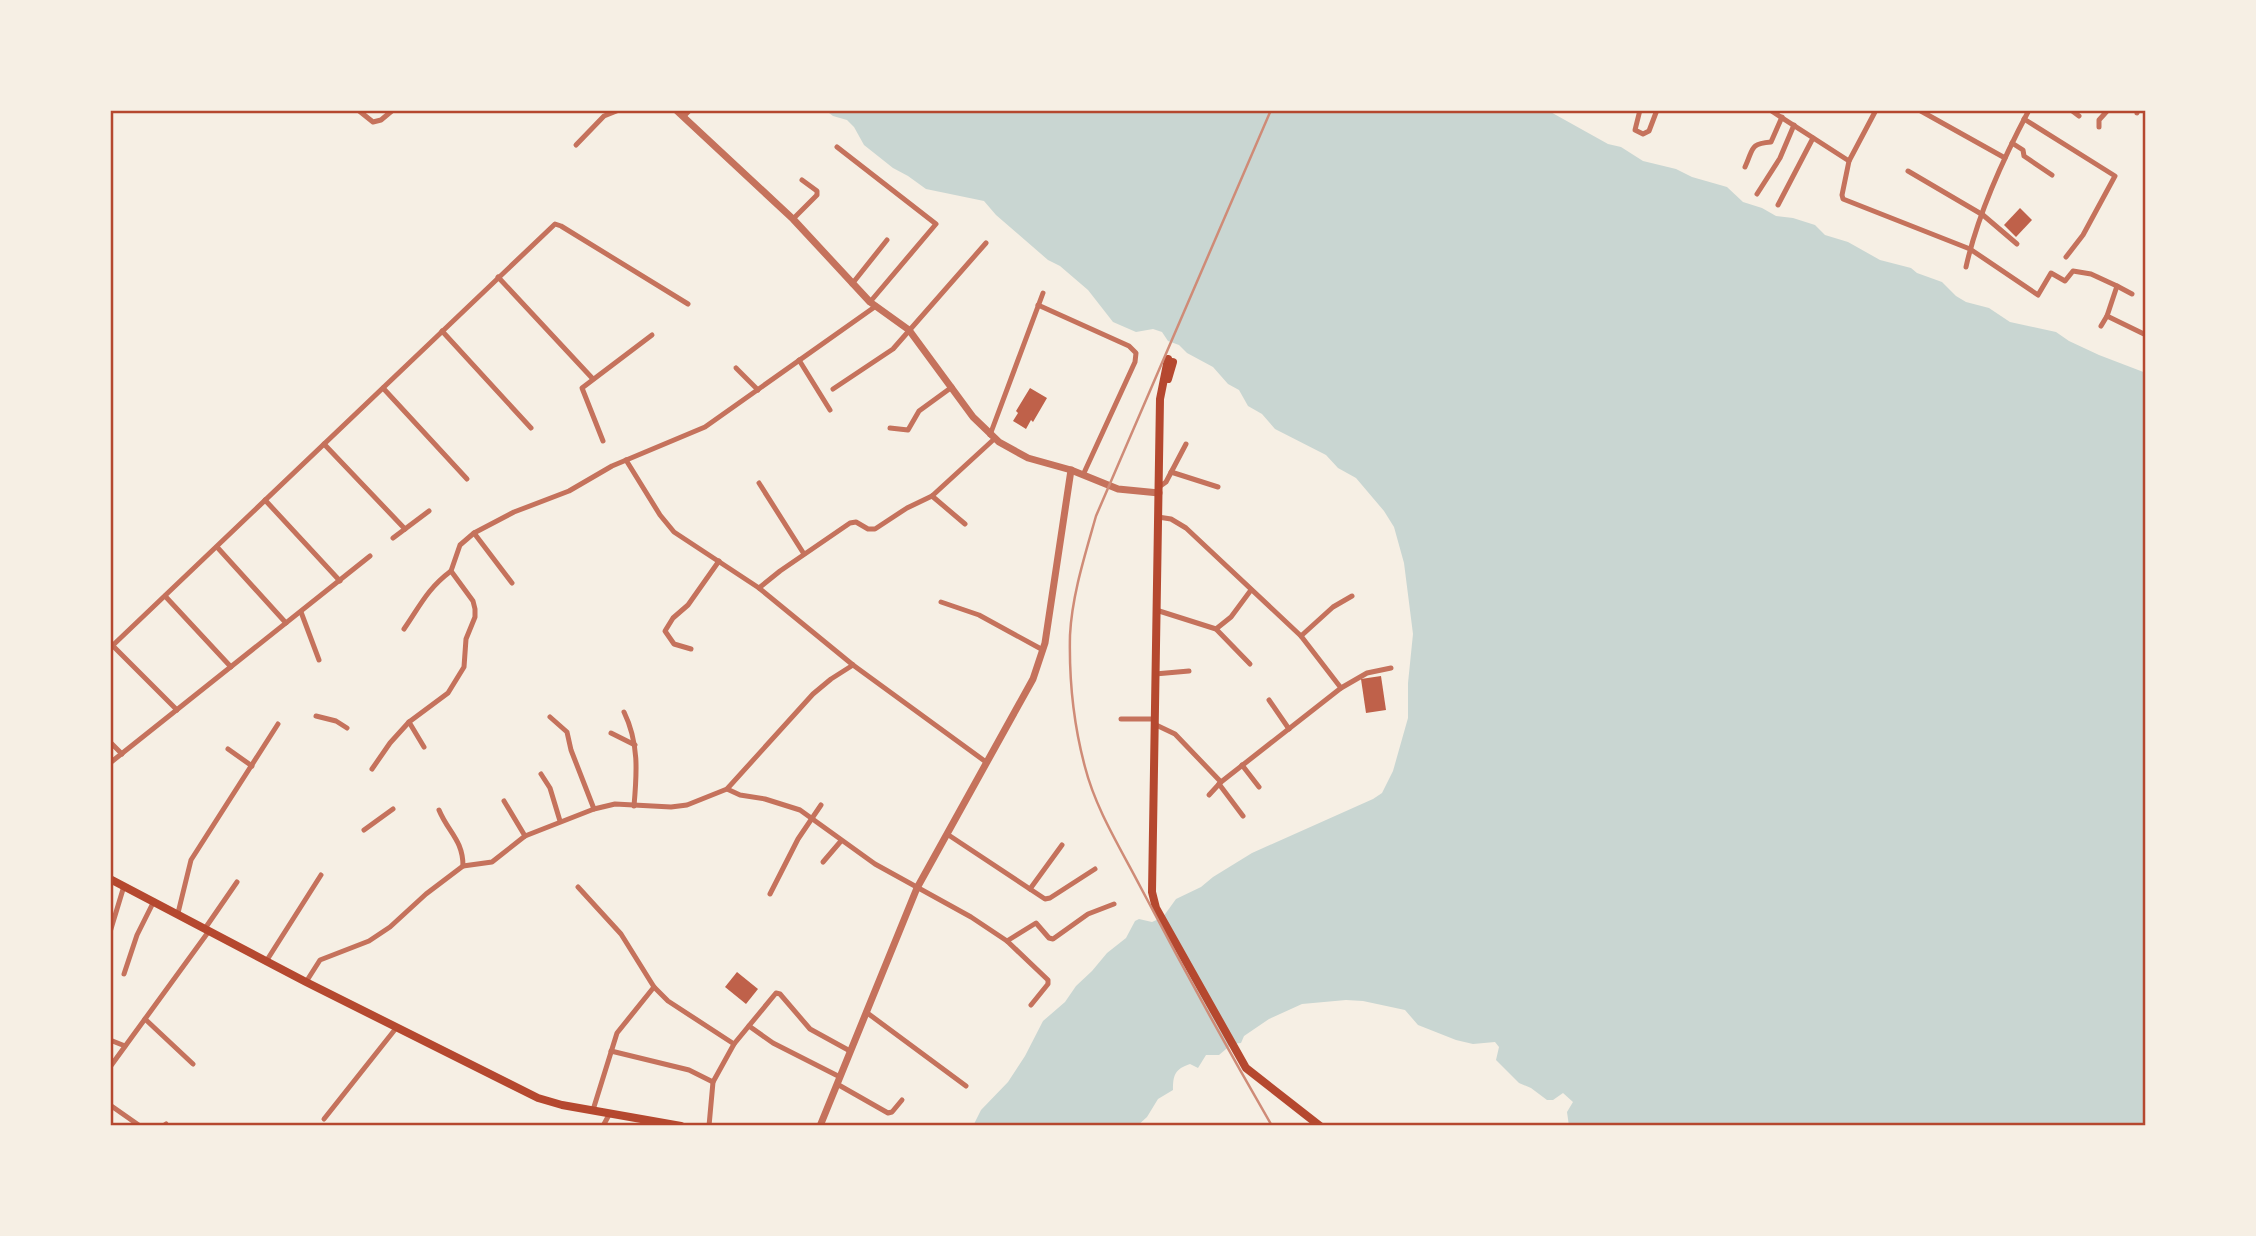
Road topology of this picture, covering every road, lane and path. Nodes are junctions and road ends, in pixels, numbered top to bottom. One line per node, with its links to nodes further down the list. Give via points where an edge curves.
1 (358, 110): 2 (street, via 373,122)
2 (393, 110)
3 (619, 110): 21 (street, via 604,116)
4 (676, 110): 13 (street)
5 (1640, 110): 6 (street, via 1635,130 1643,134)
6 (1657, 110)
7 (1876, 110): 24 (street)
8 (1919, 110): 23 (street)
9 (2029, 110): 16 (street)
10 (2071, 110): 14 (street)
11 (2108, 110): 18 (street)
12 (1774, 111): 15 (street)
13 (687, 113): 32 (street)
14 (2079, 116)
15 (1782, 117): 17 (street); 25 (street, via 1771,142 1755,145)
16 (2024, 119): 20 (street); 37 (street, via 2115,176)
17 (1794, 125): 19 (street); 29 (street)
18 (2099, 127)
19 (1813, 138): 24 (street); 30 (street)
20 (2012, 143): 23 (street); 27 (street)
21 (576, 145)
22 (837, 146): 45 (street, via 936,224)
23 (2006, 158): 31 (street)
24 (1849, 162): 36 (street, via 1843,199)
25 (1745, 167)
26 (1908, 171): 31 (street)
27 (2052, 175)
28 (802, 180): 32 (street, via 817,195)
29 (1757, 194)
30 (1778, 205)
31 (1983, 215): 35 (street); 36 (street)
32 (793, 219): 40 (street)
33 (887, 240): 40 (street)
34 (986, 243): 49 (street)
35 (2017, 244)
36 (1970, 249): 38 (street); 41 (street, via 2038,295 2051,273 2065,281 2073,271 2089,273)
37 (2066, 257)
38 (1966, 267)
39 (498, 277): 44 (street, via 555,224); 50 (street); 56 (street)
40 (852, 284): 45 (street)
41 (2117, 286): 43 (street); 47 (street)
42 (1043, 293): 46 (street)
43 (2132, 294)
44 (688, 304)
45 (873, 304): 49 (street); 53 (street)
46 (1038, 305): 64 (street); 71 (street, via 1136,353)
47 (2107, 316): 48 (street); 52 (street)
48 (2101, 326)
49 (909, 330): 57 (street); 59 (street, via 893,349)
50 (442, 331): 58 (street); 62 (street)
51 (652, 335): 56 (street)
52 (2146, 335)
53 (799, 360): 60 (street); 61 (street)
54 (1171, 360): 75 (main road, via 1162,382)
55 (736, 368): 60 (street)
56 (593, 379): 65 (street, via 582,388)
57 (952, 387): 63 (street, via 919,411 908,430); 64 (street)
58 (383, 388): 66 (street); 72 (street)
59 (833, 389)
60 (758, 390): 68 (street, via 705,427)
61 (830, 410)
62 (531, 428)
63 (891, 428)
64 (991, 438): 69 (street, via 1018,454); 76 (street)
65 (603, 441)
66 (324, 444): 77 (street); 81 (street)
67 (1186, 444): 70 (street)
68 (626, 460): 82 (street); 87 (street, via 674,533)
69 (1071, 470): 71 (street); 104 (street)
70 (1171, 472): 74 (street); 75 (street)
71 (1083, 475): 75 (street, via 1118,489)
72 (467, 479)
73 (759, 483): 85 (street)
74 (1218, 487)
75 (1159, 490): 79 (main road)
76 (932, 496): 80 (street); 85 (street, via 875,529 852,522)
77 (265, 500): 84 (street); 89 (street)
78 (429, 511): 81 (street)
79 (1158, 517): 92 (street, via 1186,528); 96 (main road)
80 (965, 523)
81 (405, 529): 83 (street)
82 (474, 533): 88 (street, via 460,545); 90 (street)
83 (393, 538)
84 (217, 547): 93 (street); 98 (street)
85 (804, 554): 91 (street)
86 (370, 556): 89 (street)
87 (719, 561): 91 (street); 103 (street, via 665,631 674,644)
88 (451, 571): 99 (street, via 424,596); 120 (street, via 475,609 464,667 448,693)
89 (340, 581): 97 (street)
90 (512, 583)
91 (759, 589): 107 (street)
92 (1251, 590): 100 (street); 101 (street)
93 (166, 596): 102 (street); 108 (street)
94 (1352, 596): 101 (street)
95 (941, 602): 104 (street, via 979,615)
96 (1156, 610): 100 (street); 111 (main road)
97 (301, 612): 98 (street); 105 (street)
98 (286, 623): 108 (street)
99 (404, 629)
100 (1216, 629): 106 (street)
101 (1301, 636): 112 (street)
102 (111, 647): 114 (street)
103 (691, 649)
104 (1044, 650): 130 (street, via 1033,679)
105 (319, 660)
106 (1250, 664)
107 (853, 665): 130 (street); 138 (street, via 813,694)
108 (231, 667): 114 (street)
109 (1391, 668): 112 (street, via 1367,673)
110 (1189, 671): 111 (street)
111 (1155, 674): 119 (main road)
112 (1341, 688): 123 (street)
113 (1269, 700): 123 (street)
114 (177, 710): 129 (street)
115 (624, 712): 126 (street)
116 (316, 716): 122 (street)
117 (550, 717): 143 (street, via 567,732)
118 (1121, 719): 119 (street)
119 (1154, 721): 136 (street, via 1175,734); 200 (main road, via 1151,884 1156,908 1246,1068)
120 (409, 722): 127 (street); 134 (street)
121 (278, 724): 133 (street)
122 (347, 728)
123 (1289, 729): 132 (street)
124 (611, 733): 126 (street)
125 (110, 742): 129 (street)
126 (635, 745): 142 (street)
127 (424, 747)
128 (228, 748): 133 (street)
129 (122, 754): 131 (street)
130 (986, 762): 150 (street)
131 (110, 763)
132 (1242, 765): 136 (street); 137 (street)
133 (252, 766): 167 (street, via 191,860)
134 (372, 769)
135 (541, 774): 148 (street)
136 (1220, 783): 139 (street); 146 (street)
137 (1259, 787)
138 (727, 789): 142 (street, via 687,805); 147 (street, via 783,804)
139 (1209, 795)
140 (504, 801): 151 (street)
141 (821, 805): 147 (street)
142 (634, 806): 143 (street)
143 (594, 808): 148 (street)
144 (393, 809): 149 (street)
145 (439, 810): 155 (street, via 460,842)
146 (1243, 816)
147 (811, 818): 152 (street); 164 (street)
148 (560, 821): 151 (street)
149 (364, 830)
150 (947, 834): 162 (street); 163 (street)
151 (525, 836): 155 (street, via 492,862)
152 (841, 841): 154 (street); 162 (street)
153 (1062, 845): 163 (street)
154 (823, 862)
155 (463, 866): 173 (street, via 369,941 320,960)
156 (1094, 869): 163 (street, via 1047,899)
157 (321, 875): 171 (street)
158 (110, 879): 160 (main road)
159 (237, 882): 168 (street)
160 (124, 886): 165 (main road); 169 (street)
161 (578, 887): 174 (street, via 621,934)
162 (917, 888): 170 (street); 176 (street)
163 (1030, 890)
164 (770, 894)
165 (153, 901): 167 (main road); 172 (street)
166 (1114, 904): 170 (street, via 1088,914 1053,939 1036,923)
167 (178, 913): 168 (main road)
168 (208, 928): 171 (main road); 177 (street)
169 (110, 932)
170 (1007, 941): 175 (street, via 1048,980)
171 (267, 960): 173 (main road)
172 (124, 974)
173 (306, 982): 179 (main road)
174 (653, 987): 181 (street); 183 (street, via 617,1033)
175 (1031, 1005)
176 (866, 1012): 184 (street); 189 (street)
177 (145, 1019): 182 (street); 185 (street)
178 (749, 1026): 181 (street); 184 (street, via 772,995 780,994 810,1029); 187 (street)
179 (397, 1027): 192 (main road, via 538,1098); 194 (street)
180 (110, 1040): 182 (street)
181 (734, 1044): 188 (street)
182 (125, 1046): 186 (street)
183 (611, 1051): 188 (street, via 689,1070); 192 (street)
184 (850, 1051): 187 (street)
185 (193, 1064)
186 (110, 1067)
187 (838, 1080): 190 (street, via 888,1113); 199 (street)
188 (713, 1082): 198 (street)
189 (965, 1086)
190 (902, 1100)
191 (110, 1105): 195 (street)
192 (593, 1110): 193 (main road)
193 (610, 1112): 196 (street); 197 (main road)
194 (324, 1119)
195 (140, 1126)
196 (603, 1126)
197 (681, 1126)
198 (709, 1126)
199 (820, 1126)
200 (1320, 1126)

